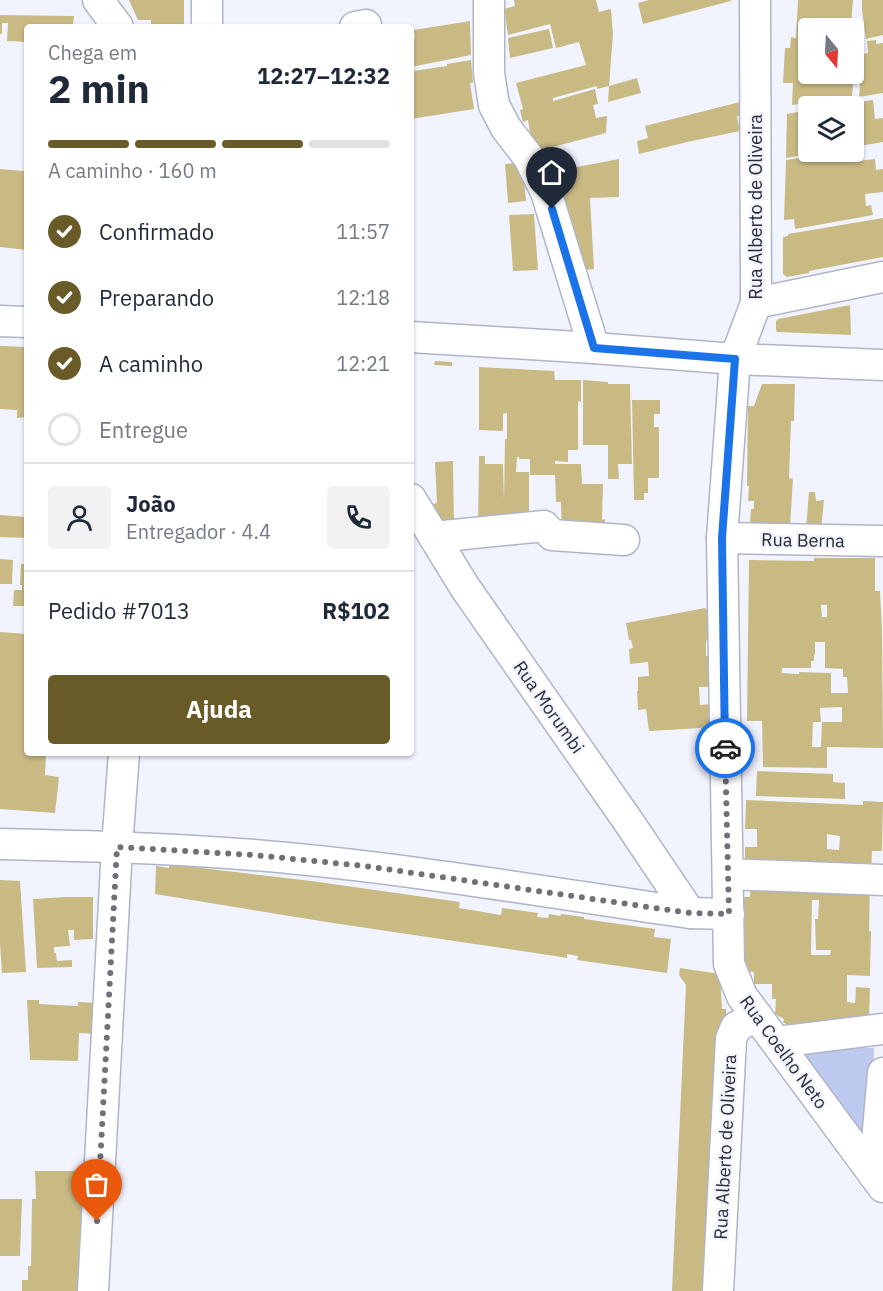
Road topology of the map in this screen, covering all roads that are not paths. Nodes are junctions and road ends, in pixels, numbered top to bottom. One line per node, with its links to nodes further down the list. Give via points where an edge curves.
1 (98, 0): 5 (street)
2 (207, 0): 6 (street)
3 (489, 0): 12 (street, via 489,73 494,105 546,192)
4 (755, 0): 8 (street, Rua Alberto de Oliveira)
5 (116, 24)
6 (207, 24)
7 (883, 277): 8 (street)
8 (756, 303): 13 (street, Rua Alberto de Oliveira)
9 (0, 321): 10 (street)
10 (24, 322)
11 (414, 337): 12 (street)
12 (594, 348): 13 (street)
13 (735, 359): 14 (street); 17 (street, Rua Alberto de Oliveira)
14 (883, 365)
15 (414, 504): 16 (street, Rua Morumbi)
16 (434, 537): 18 (street, via 544,525 552,535); 25 (street, Rua Morumbi)
17 (722, 538): 19 (street, Rua Berna); 23 (street, Rua Alberto de Oliveira)
18 (624, 540)
19 (883, 542)
20 (124, 756): 22 (street)
21 (0, 844): 22 (street)
22 (117, 847): 25 (street, via 365,866); 32 (street)
23 (728, 874): 24 (street); 26 (street, Rua Alberto de Oliveira)
24 (883, 880)
25 (690, 913): 26 (street)
26 (729, 914): 27 (street, Rua Coelho Neto, via 729,964 742,996)
27 (757, 1016): 29 (street, Rua Coelho Neto); 33 (street, Rua Alberto de Oliveira, via 736,1027 731,1039)
28 (883, 1029): 29 (street)
29 (777, 1042): 31 (street, Rua Coelho Neto)
30 (883, 1073): 31 (street)
31 (879, 1181)
32 (93, 1291)
33 (718, 1291)

